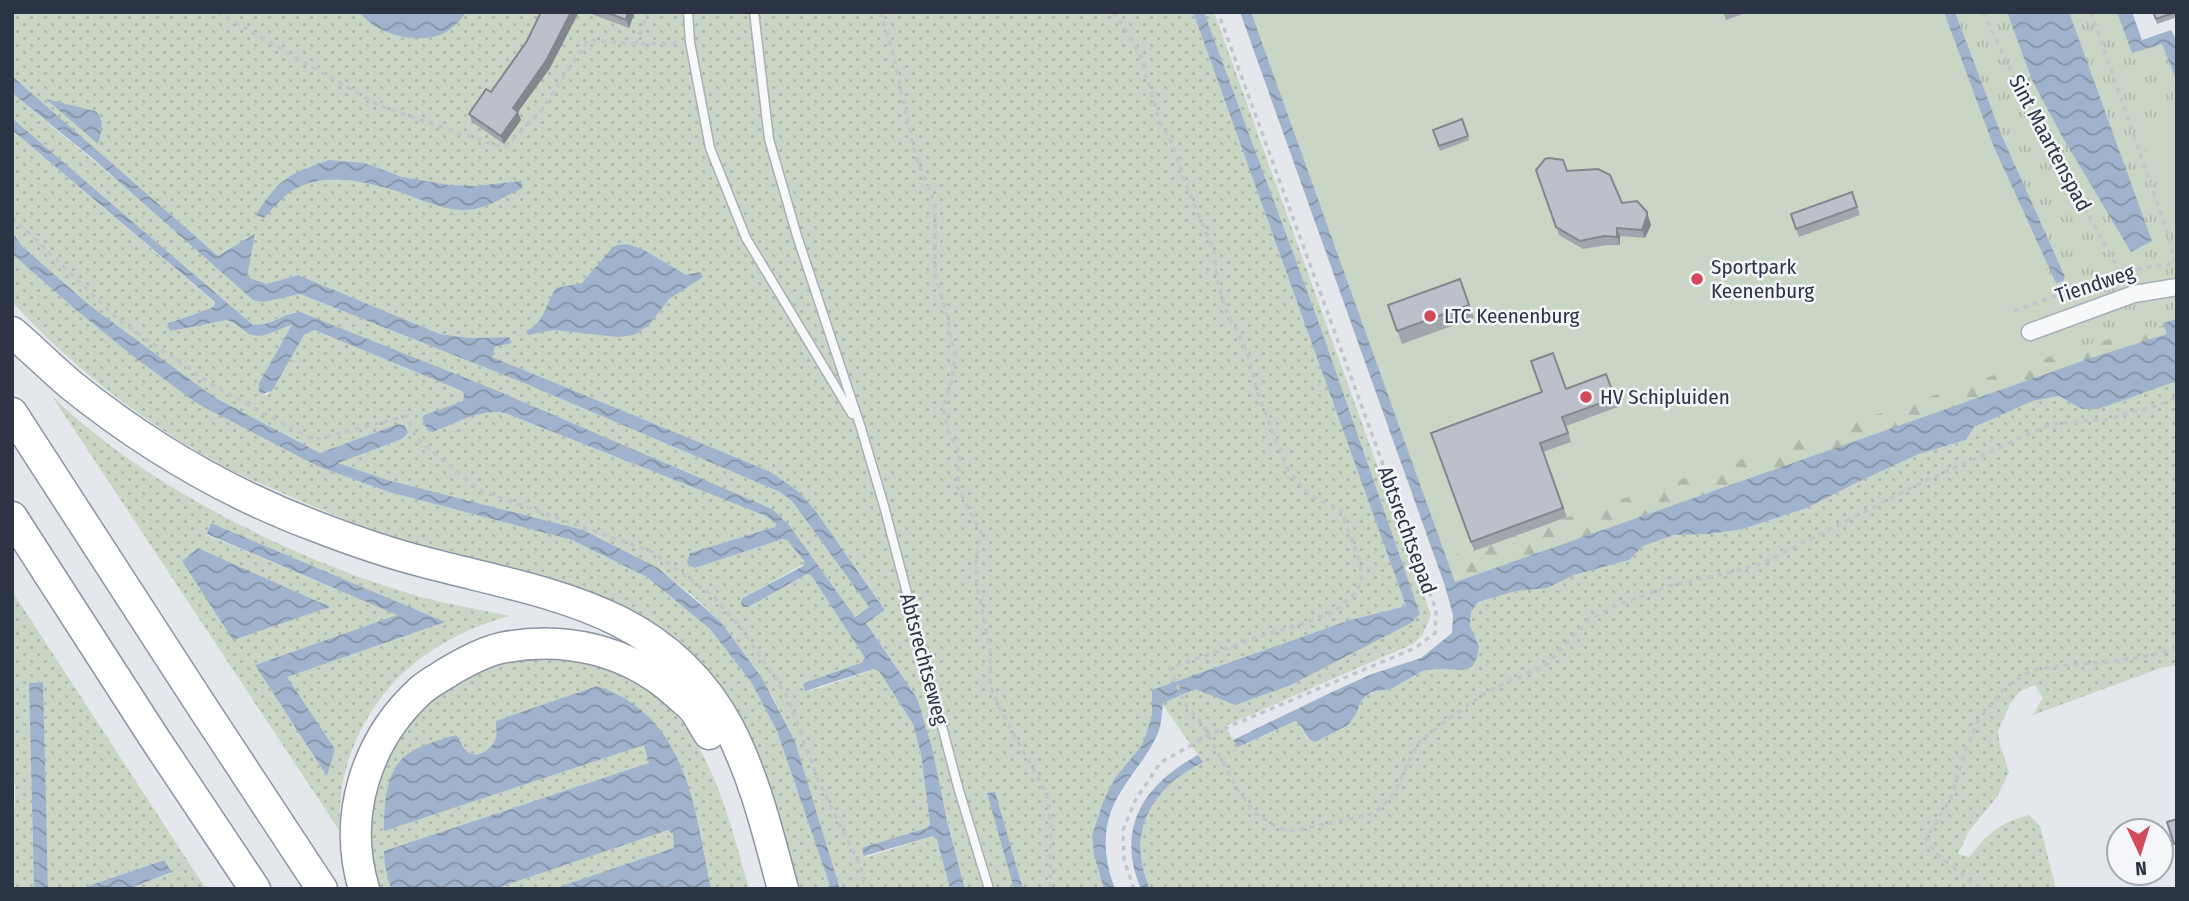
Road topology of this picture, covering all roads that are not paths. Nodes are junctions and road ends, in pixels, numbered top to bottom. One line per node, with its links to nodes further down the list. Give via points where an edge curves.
1 (688, 12): 7 (lane, Abtsrechtseweg, via 710,148 747,238)
2 (754, 12): 7 (lane, Abtsrechtseweg, via 769,139)
3 (2177, 287): 5 (street, Tiendweg, via 2134,294)
4 (12, 332): 13 (highway, via 119,419 244,496 376,548 579,602 639,631 691,675 728,727 756,792)
5 (2030, 332)
6 (12, 413): 10 (highway)
7 (860, 428): 14 (lane, Abtsrechtseweg)
8 (12, 517): 9 (highway)
9 (254, 889)
10 (323, 889)
11 (365, 889): 12 (highway, via 355,838 357,805 379,741 399,713 423,688 459,665 499,648 541,643 583,645 631,662 660,678 694,710 718,750 739,800)
12 (764, 889)
13 (782, 889)
14 (989, 889)

